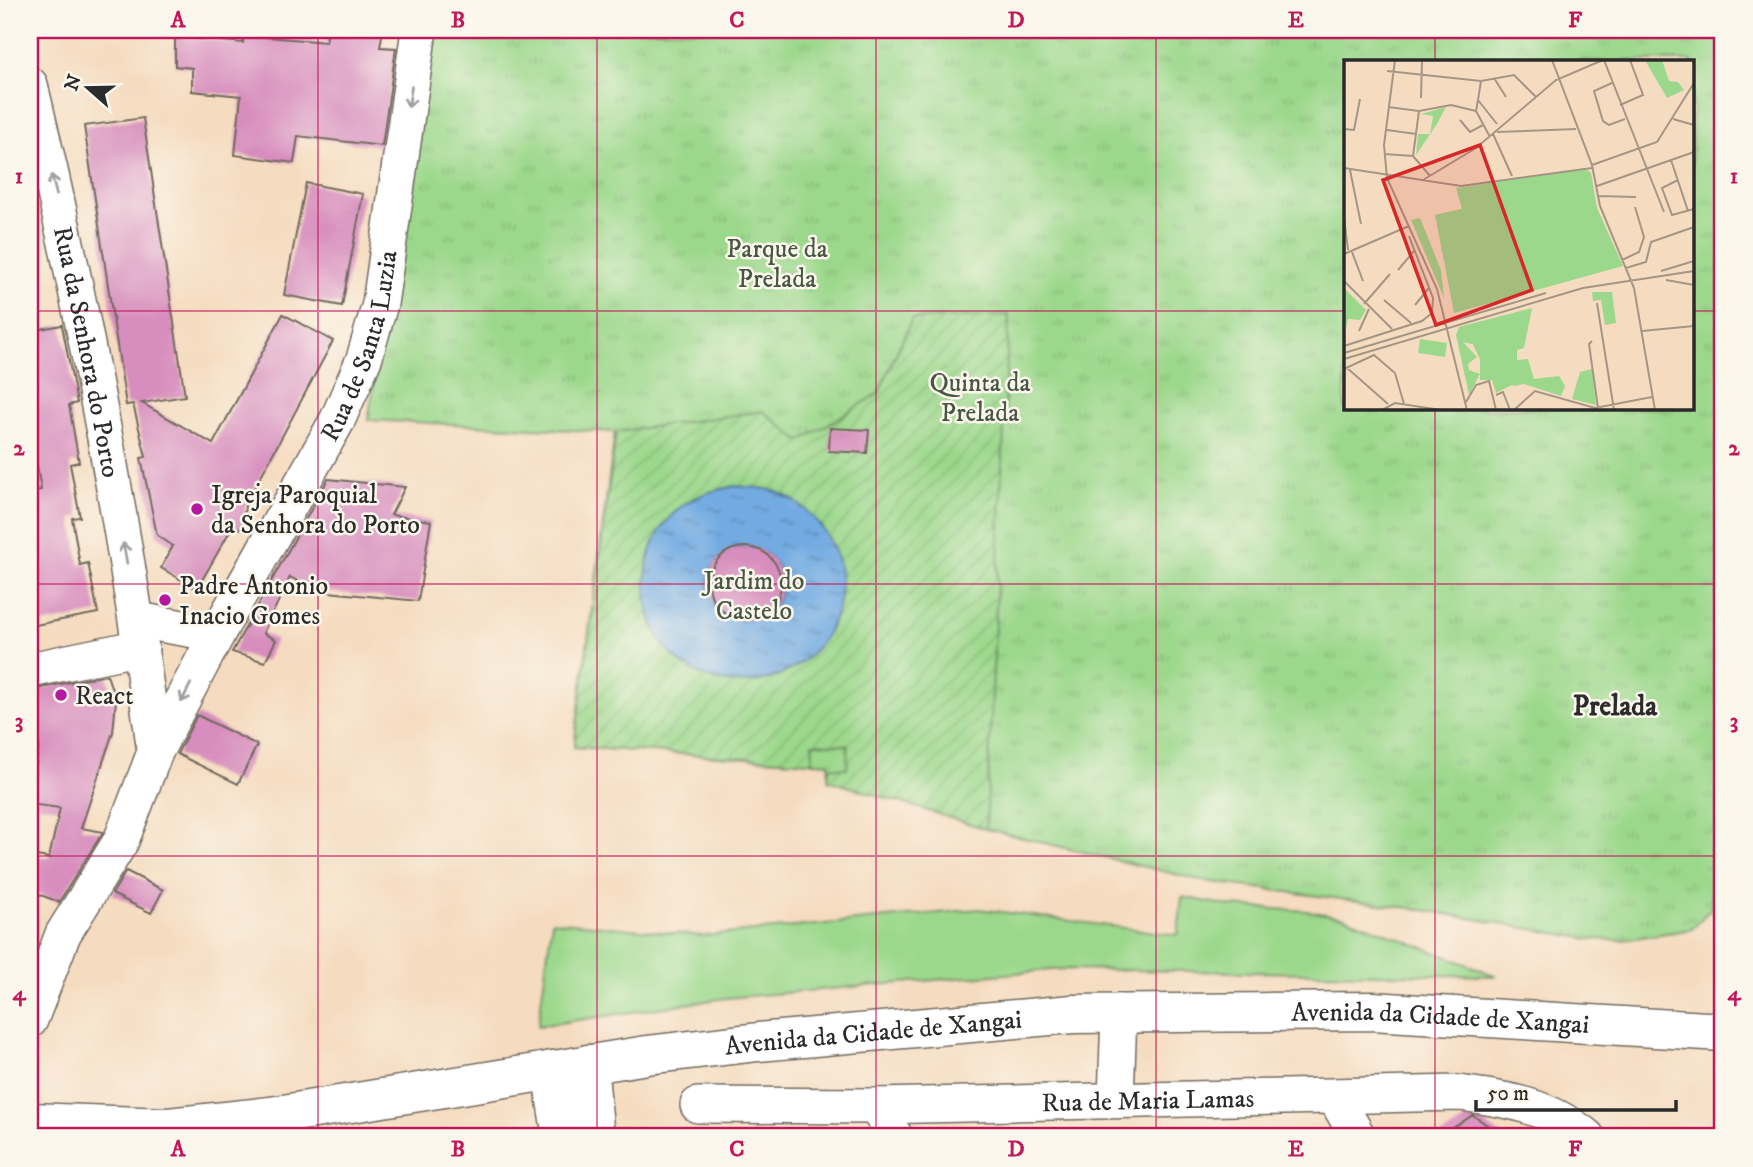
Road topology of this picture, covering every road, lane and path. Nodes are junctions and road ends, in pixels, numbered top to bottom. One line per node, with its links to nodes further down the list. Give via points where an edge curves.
1 (419, 30): 4 (street, Rua de Santa Luzia, one-way to 4, via 380,304 364,359 337,421)
2 (30, 85): 3 (street, Rua da Senhora do Porto, one-way to 2, via 68,242)
3 (139, 634): 4 (street); 5 (street); 6 (street, Rua da Senhora do Porto)
4 (217, 634): 6 (street, Rua de Santa Luzia, one-way to 6)
5 (30, 670)
6 (155, 752): 8 (street, Rua de Santa Luzia, via 121,841 63,934)
7 (1119, 1012): 9 (main road, Avenida da Cidade de Xangai, via 1372,1011); 10 (main road, Avenida da Cidade de Xangai, via 771,1040); 13 (street)
8 (30, 1020)
9 (1723, 1032)
10 (588, 1064): 11 (main road, Avenida da Cidade de Xangai); 18 (main road)
11 (551, 1070): 16 (main road, Avenida da Cidade de Xangai, via 271,1116 168,1127); 17 (main road)
12 (1335, 1097): 13 (street, Rua de Maria Lamas); 20 (street); 21 (street, Rua de Maria Lamas, via 1459,1093 1501,1098 1541,1108)
13 (1116, 1100): 15 (street, Rua de Maria Lamas)
14 (698, 1105): 15 (street, Rua de Maria Lamas)
15 (876, 1106): 19 (street)
16 (30, 1122)
17 (562, 1137)
18 (595, 1137)
19 (895, 1137)
20 (1358, 1137)
21 (1587, 1137)

